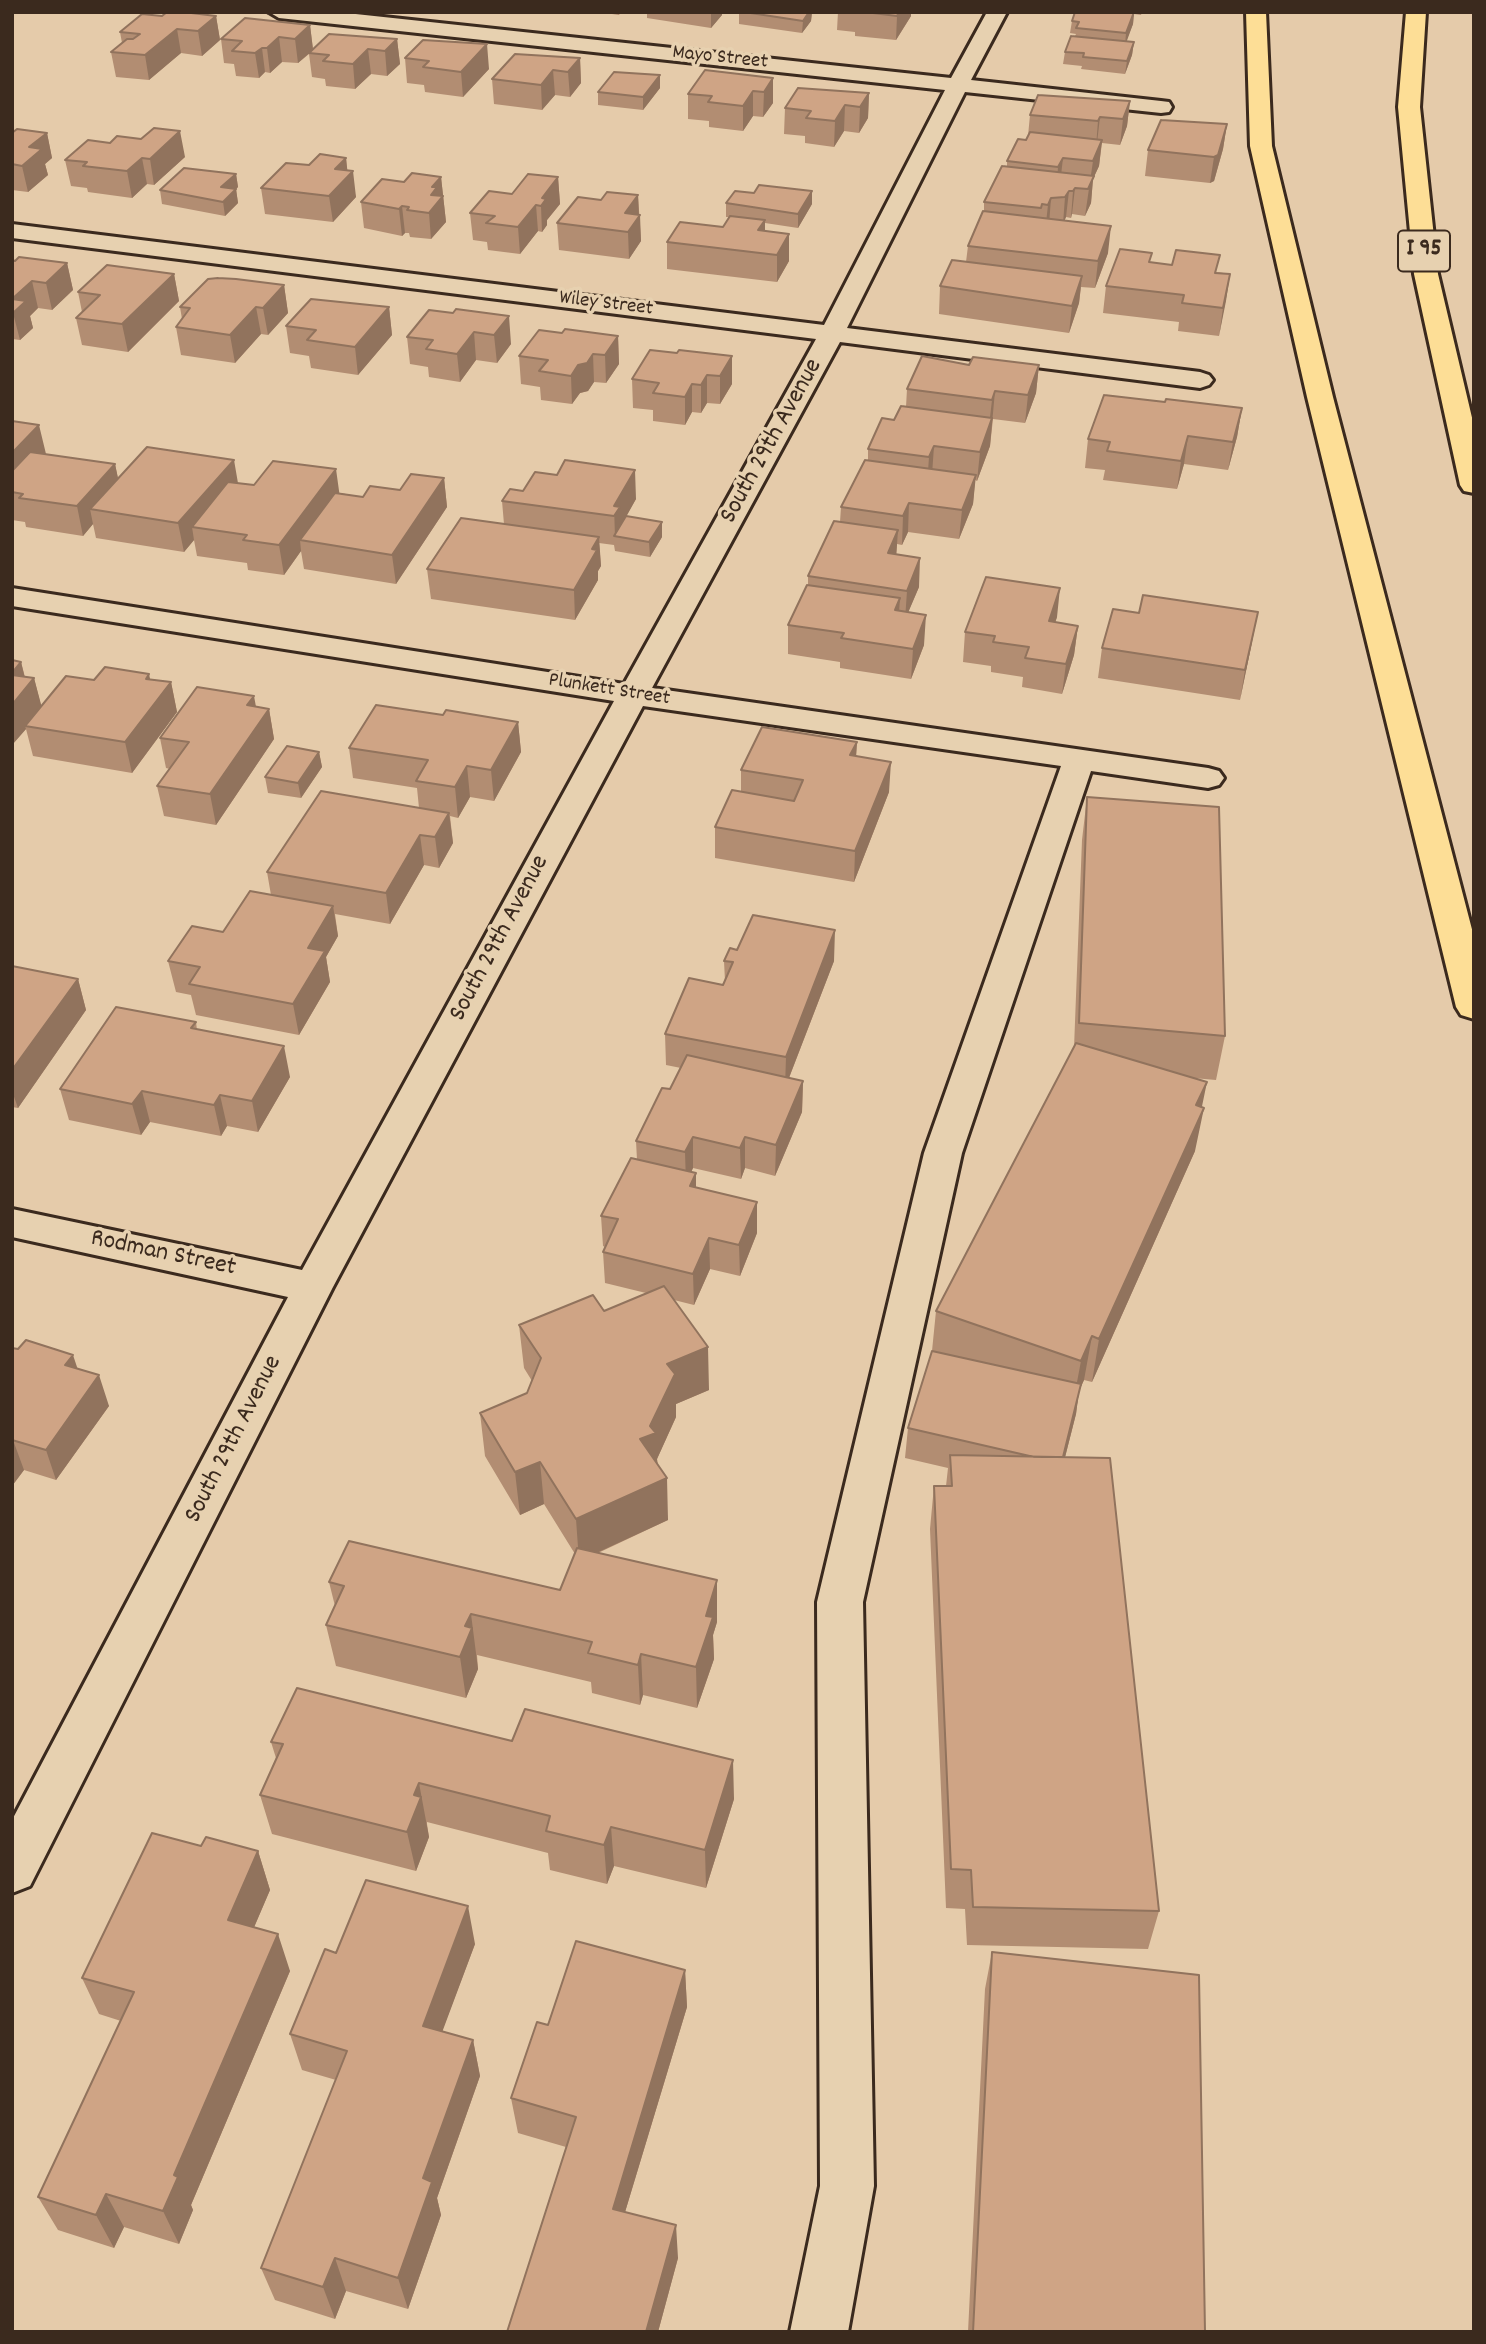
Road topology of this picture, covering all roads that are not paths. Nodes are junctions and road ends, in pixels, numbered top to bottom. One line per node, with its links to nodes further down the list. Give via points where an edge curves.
1 (279, 12): 5 (street, Mayo Street)
2 (997, 12): 5 (street, South 29th Avenue)
3 (1256, 12): 15 (highway, via 1261,146)
4 (1416, 12): 10 (highway, I 95, via 1409,107 1426,274)
5 (958, 85): 6 (street, Mayo Street); 8 (street, South 29th Avenue)
6 (1161, 107)
7 (12, 231): 8 (street, Wiley Street)
8 (832, 334): 9 (street, Wiley Street); 12 (street, South 29th Avenue)
9 (1200, 380)
10 (1474, 485)
11 (12, 597): 12 (street, Plunkett Street)
12 (633, 695): 13 (street, Plunkett Street); 17 (street, South 29th Avenue)
13 (1079, 760): 14 (street, Plunkett Street); 19 (street, via 943,1153 840,1602 847,2186)
14 (1208, 778)
15 (1474, 1007)
16 (12, 1223): 17 (street, Rodman Street)
17 (313, 1287): 18 (street, South 29th Avenue)
18 (12, 1870)
19 (819, 2332)

